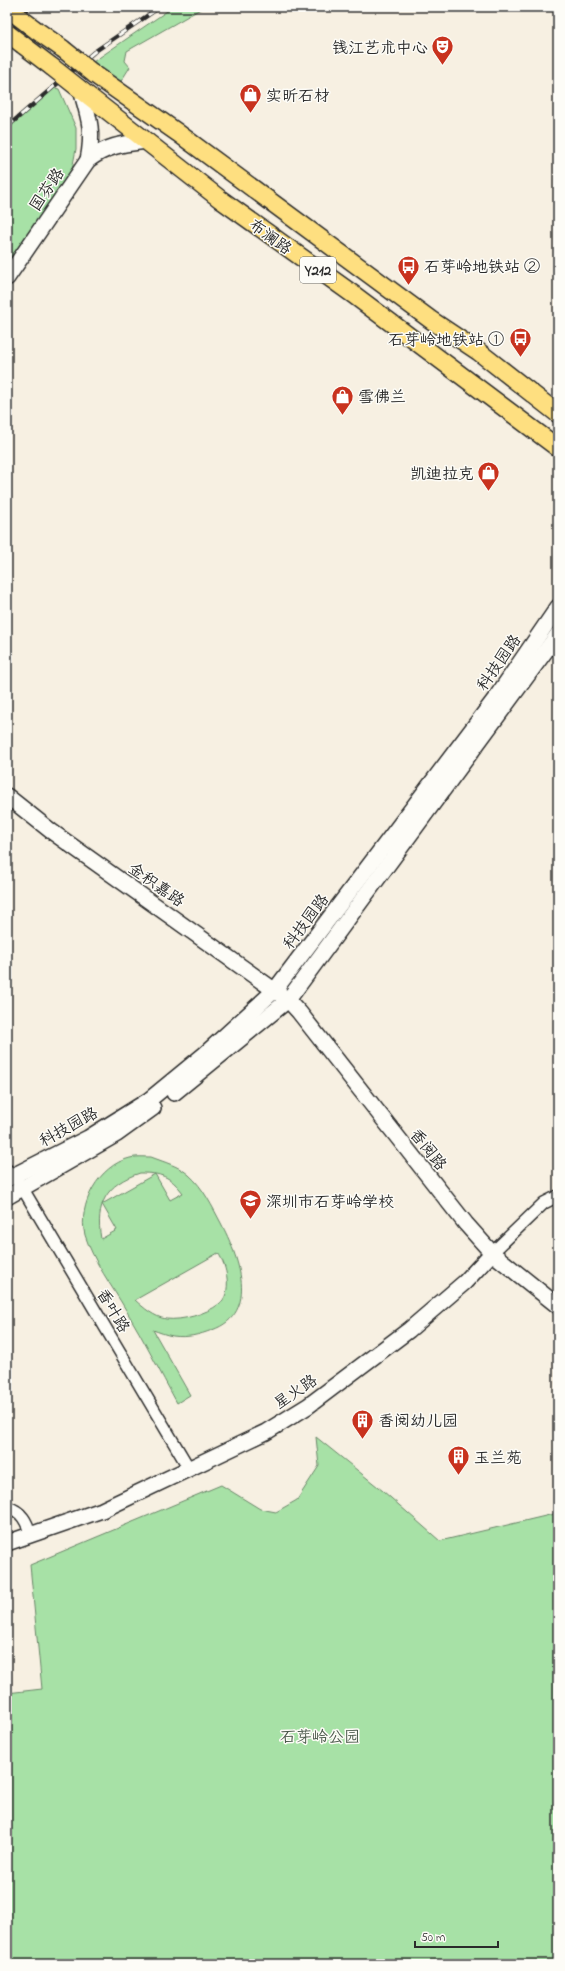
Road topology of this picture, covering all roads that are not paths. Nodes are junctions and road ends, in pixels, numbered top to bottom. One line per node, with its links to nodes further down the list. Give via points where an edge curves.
1 (7, 8): 7 (main road, 布澜路 / Y212, bridge, via 431,320 479,352)
2 (7, 34): 3 (main road, 布澜路 / Y212, bridge)
3 (80, 90): 4 (main road, 布澜路 / Y212); 5 (street, via 91,123)
4 (147, 142): 5 (street, via 122,144 101,151); 8 (main road, 布澜路 / Y212, via 220,199 354,295)
5 (88, 160): 6 (street, 国芬路)
6 (7, 278)
7 (558, 414)
8 (558, 448)
9 (558, 607): 12 (street, 科技园路, via 494,699)
10 (558, 634): 13 (street, 科技园路)
11 (7, 796): 12 (street, 金积嘉路, via 51,831)
12 (275, 990): 13 (street, 金积嘉路); 14 (street, 科技园路, via 206,1054 149,1100 88,1138)
13 (288, 1000): 15 (street, 科技园路, via 167,1099 118,1134); 18 (street, 香阅路, via 466,1224)
14 (9, 1175): 15 (street, 香叶路)
15 (23, 1189): 16 (street, 科技园路); 20 (street, 香叶路)
16 (7, 1196)
17 (558, 1196): 18 (street, 星火路, via 544,1203)
18 (492, 1253): 19 (street, 香阅路); 20 (street, 星火路, via 465,1282 409,1330 308,1406 266,1432)
19 (558, 1306)
20 (190, 1470): 22 (street, 星火路, via 102,1510)
21 (7, 1507): 22 (street, via 19,1512 25,1519)
22 (31, 1536): 23 (street, 星火路)
23 (7, 1543)

